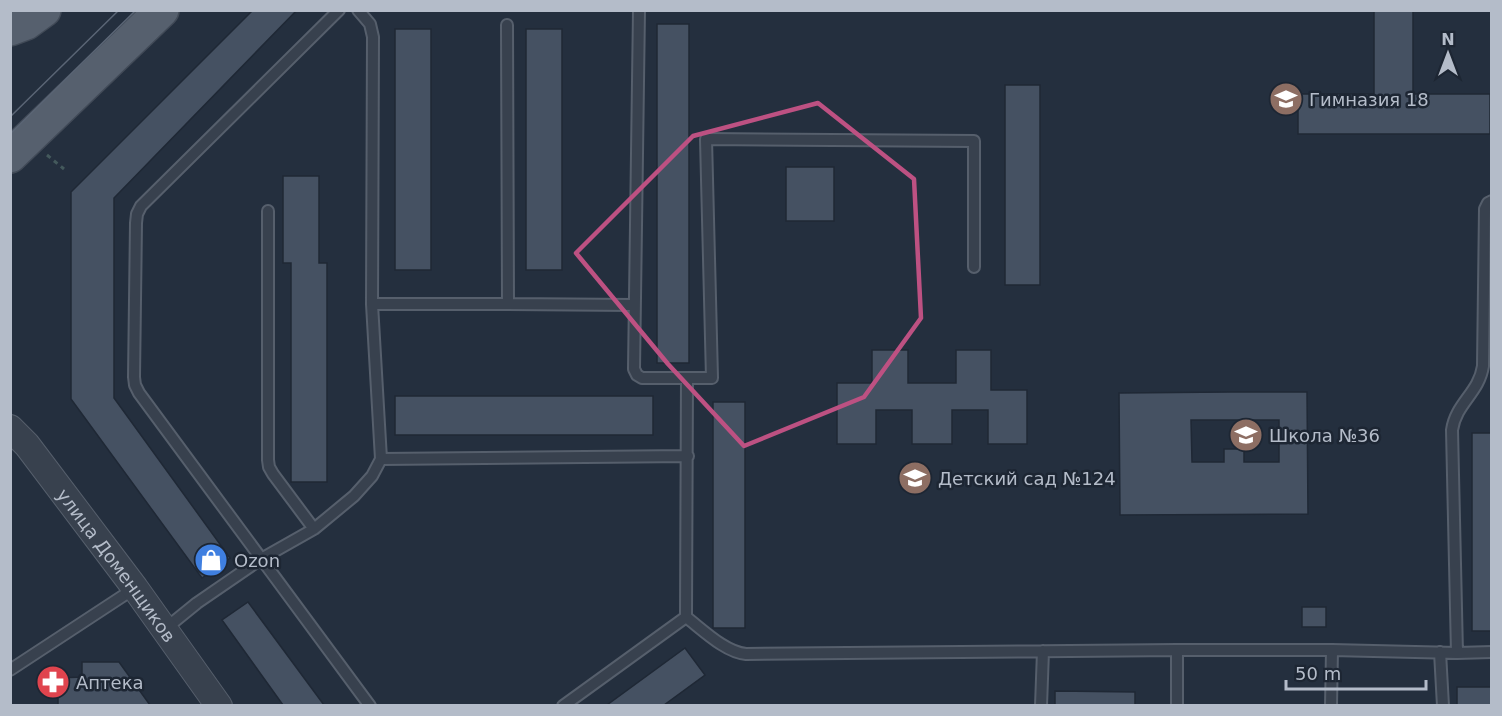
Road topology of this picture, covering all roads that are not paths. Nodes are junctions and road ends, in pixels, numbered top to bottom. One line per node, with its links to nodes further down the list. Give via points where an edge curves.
1 (44, 10): 7 (main road)
2 (162, 10): 8 (main road)
3 (339, 10): 20 (lane, via 146,199 137,214 135,385)
4 (358, 10): 12 (lane, via 370,24 373,37)
5 (639, 10): 14 (lane)
6 (507, 26): 13 (lane)
7 (10, 29)
8 (10, 156)
9 (1491, 201): 29 (lane, via 1485,209 1481,375 1457,413 1452,430)
10 (268, 211): 19 (lane, via 269,467)
11 (974, 267): 15 (lane, via 974,141 705,139 712,378)
12 (372, 304): 13 (lane); 18 (lane)
13 (508, 304): 14 (lane)
14 (634, 305): 15 (lane, via 635,373 642,378)
15 (687, 378): 17 (lane)
16 (10, 428): 21 (street, улица Доменщиков)
17 (688, 456): 18 (lane); 22 (lane)
18 (381, 459): 19 (lane, via 354,496)
19 (314, 529): 20 (lane)
20 (261, 559): 23 (lane); 32 (lane)
21 (135, 588): 23 (street, улица Доменщиков); 30 (lane)
22 (686, 617): 26 (lane, via 727,648 746,654); 33 (lane)
23 (164, 629): 31 (street, улица Доменщиков)
24 (1177, 650): 25 (lane); 26 (lane); 35 (lane)
25 (1332, 650): 27 (lane); 36 (lane)
26 (1043, 651): 34 (lane)
27 (1440, 652): 29 (lane); 37 (lane)
28 (1491, 652): 29 (lane)
29 (1457, 653)
30 (10, 670)
31 (219, 705)
32 (370, 705)
33 (563, 705)
34 (1041, 705)
35 (1177, 705)
36 (1331, 705)
37 (1443, 705)

